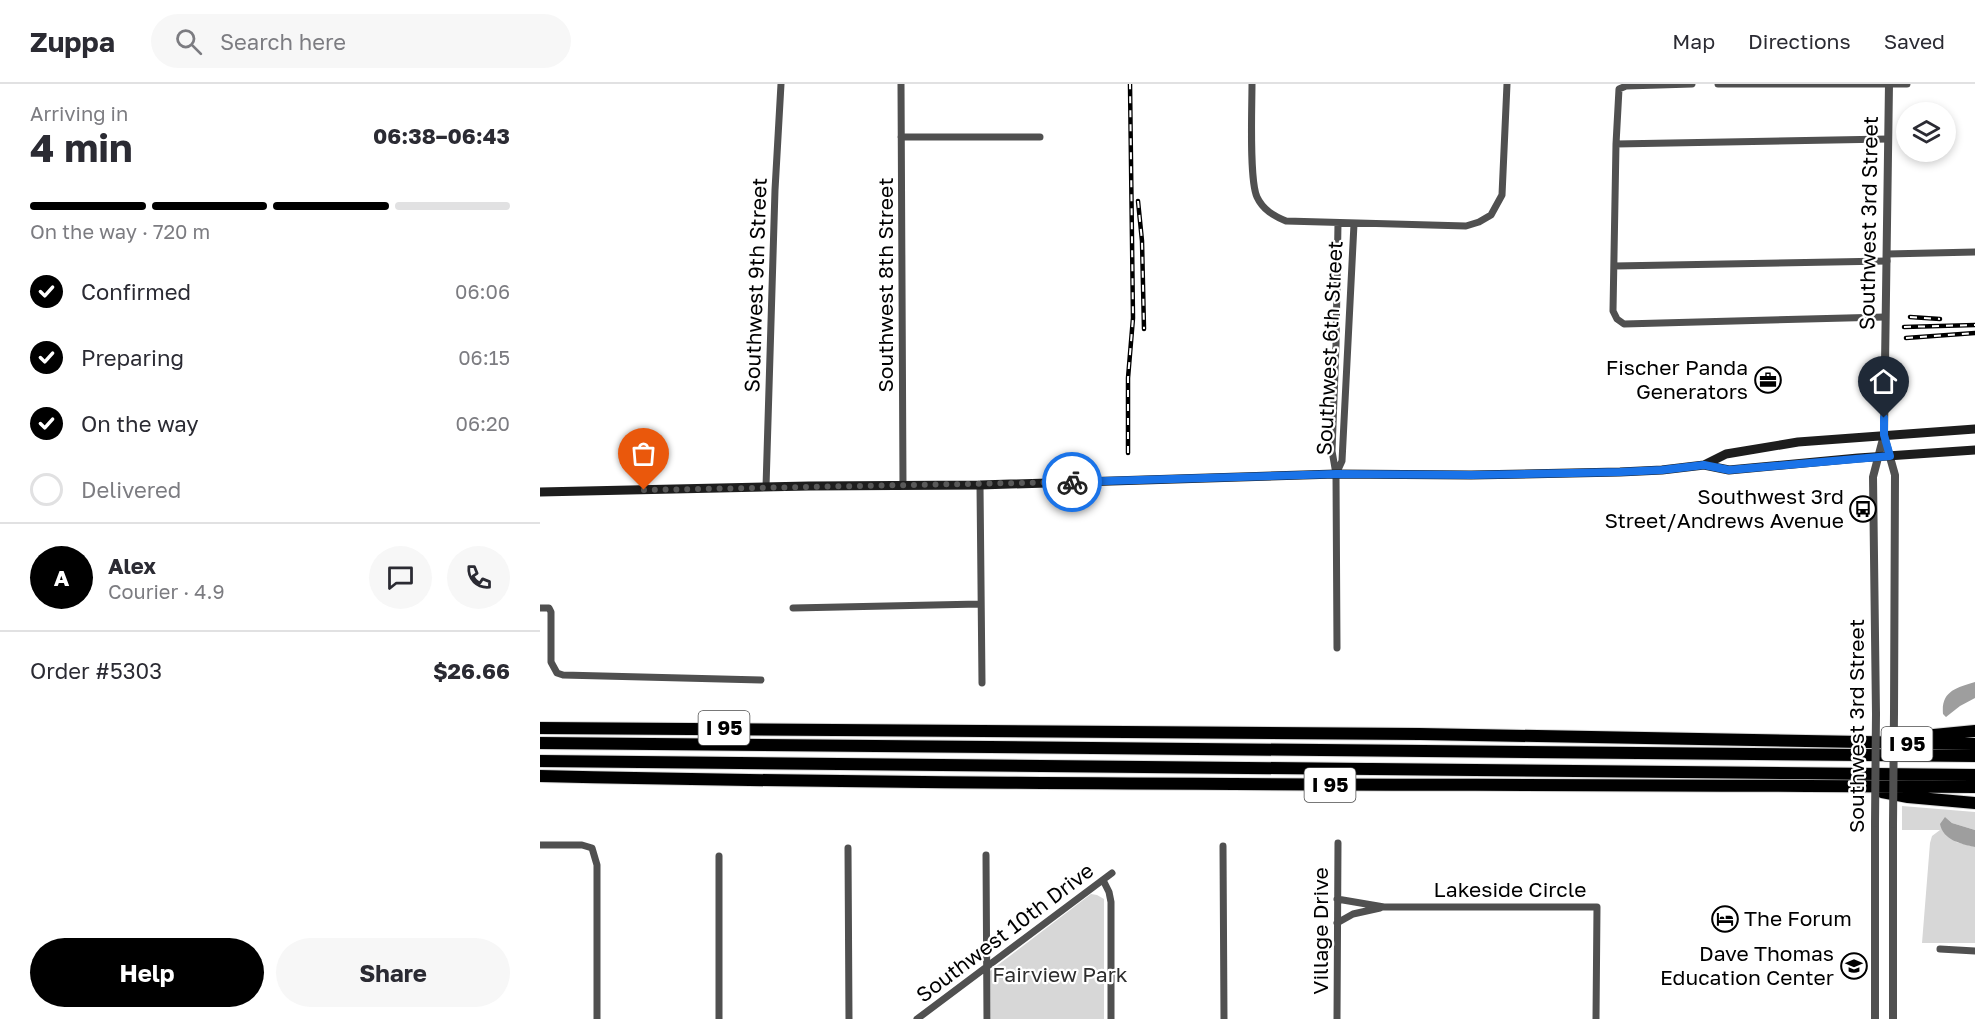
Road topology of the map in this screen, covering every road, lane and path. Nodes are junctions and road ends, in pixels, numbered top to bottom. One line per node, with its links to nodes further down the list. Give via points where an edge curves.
1 (781, 84): 28 (street, Southwest 9th Street)
2 (901, 84): 9 (street, Southwest 8th Street)
3 (1252, 84): 13 (street, via 1254,189 1265,208 1286,221)
4 (1507, 84): 14 (street, via 1502,195 1491,215 1466,226)
5 (1692, 84): 12 (street, via 1619,88)
6 (1718, 84): 7 (street)
7 (1889, 84): 8 (street); 11 (street, Southwest 3rd Street)
8 (1906, 84)
9 (901, 137): 10 (street); 26 (street, Southwest 8th Street)
10 (1040, 137)
11 (1888, 139): 12 (street); 16 (street, Southwest 3rd Street)
12 (1616, 144): 17 (street)
13 (1338, 224): 14 (street); 25 (street, Southwest 6th Street, via 1332,451)
14 (1354, 224): 25 (street, Southwest 6th Street, via 1342,461)
15 (1975, 252): 16 (street)
16 (1887, 257): 17 (street); 18 (street, Southwest 3rd Street)
17 (1614, 266): 18 (street, via 1613,311 1624,324)
18 (1886, 316): 20 (street, Southwest 3rd Street)
19 (1975, 429): 20 (main road)
20 (1884, 435): 22 (street, Southwest 3rd Street); 23 (street, Southwest 3rd Street); 24 (main road, via 1726,454)
21 (1975, 450): 22 (main road)
22 (1890, 456): 23 (main road); 76 (street, Southwest 3rd Street, bridge, via 1895,475)
23 (1878, 457): 24 (main road, via 1729,470); 75 (street, Southwest 3rd Street, bridge, via 1873,477)
24 (1704, 465): 25 (main road, via 1608,472)
25 (1336, 474): 27 (main road); 33 (street, Southwest 6th Street)
26 (903, 485): 27 (main road); 28 (main road)
27 (980, 485): 30 (street)
28 (766, 487): 29 (main road)
29 (540, 492)
30 (980, 604): 32 (street); 35 (street)
31 (540, 608): 34 (street, via 549,608 551,663 563,675)
32 (793, 608)
33 (1337, 648)
34 (761, 680)
35 (982, 682)
36 (540, 728): 38 (highway, I 95)
37 (1975, 731): 40 (highway)
38 (1199, 733): 40 (highway, I 95); 42 (highway)
39 (540, 743): 42 (highway)
40 (1840, 743): 41 (highway, I 95)
41 (1975, 744)
42 (1323, 751): 43 (highway)
43 (1975, 756)
44 (540, 761): 45 (highway)
45 (1026, 766): 46 (highway); 48 (highway)
46 (1975, 775)
47 (540, 776): 48 (highway, I 95)
48 (918, 782): 49 (highway, I 95)
49 (1848, 786): 50 (highway, I 95); 51 (highway)
50 (1975, 787)
51 (1975, 803)
52 (1338, 843): 60 (street, Village Drive)
53 (540, 845): 66 (street, via 578,844 591,848 597,865)
54 (1223, 846): 72 (street)
55 (848, 848): 68 (street)
56 (986, 855): 65 (street)
57 (719, 856): 67 (street)
58 (1112, 873): 59 (street, Southwest 10th Drive)
59 (1103, 880): 65 (street, Southwest 10th Drive); 71 (street, via 1111,902)
60 (1337, 899): 61 (street, Lakeside Circle); 62 (street, Village Drive)
61 (1384, 907): 62 (street, Lakeside Circle, via 1353,914); 74 (street, Lakeside Circle, via 1597,907)
62 (1337, 923): 73 (street, Village Drive)
63 (1940, 950): 64 (street)
64 (1975, 951)
65 (987, 967): 69 (street, Southwest 10th Drive); 70 (street)
66 (597, 1019)
67 (719, 1019)
68 (849, 1019)
69 (917, 1019)
70 (987, 1019)
71 (1111, 1019)
72 (1224, 1019)
73 (1337, 1019)
74 (1596, 1019)
75 (1875, 1019)
76 (1893, 1019)

